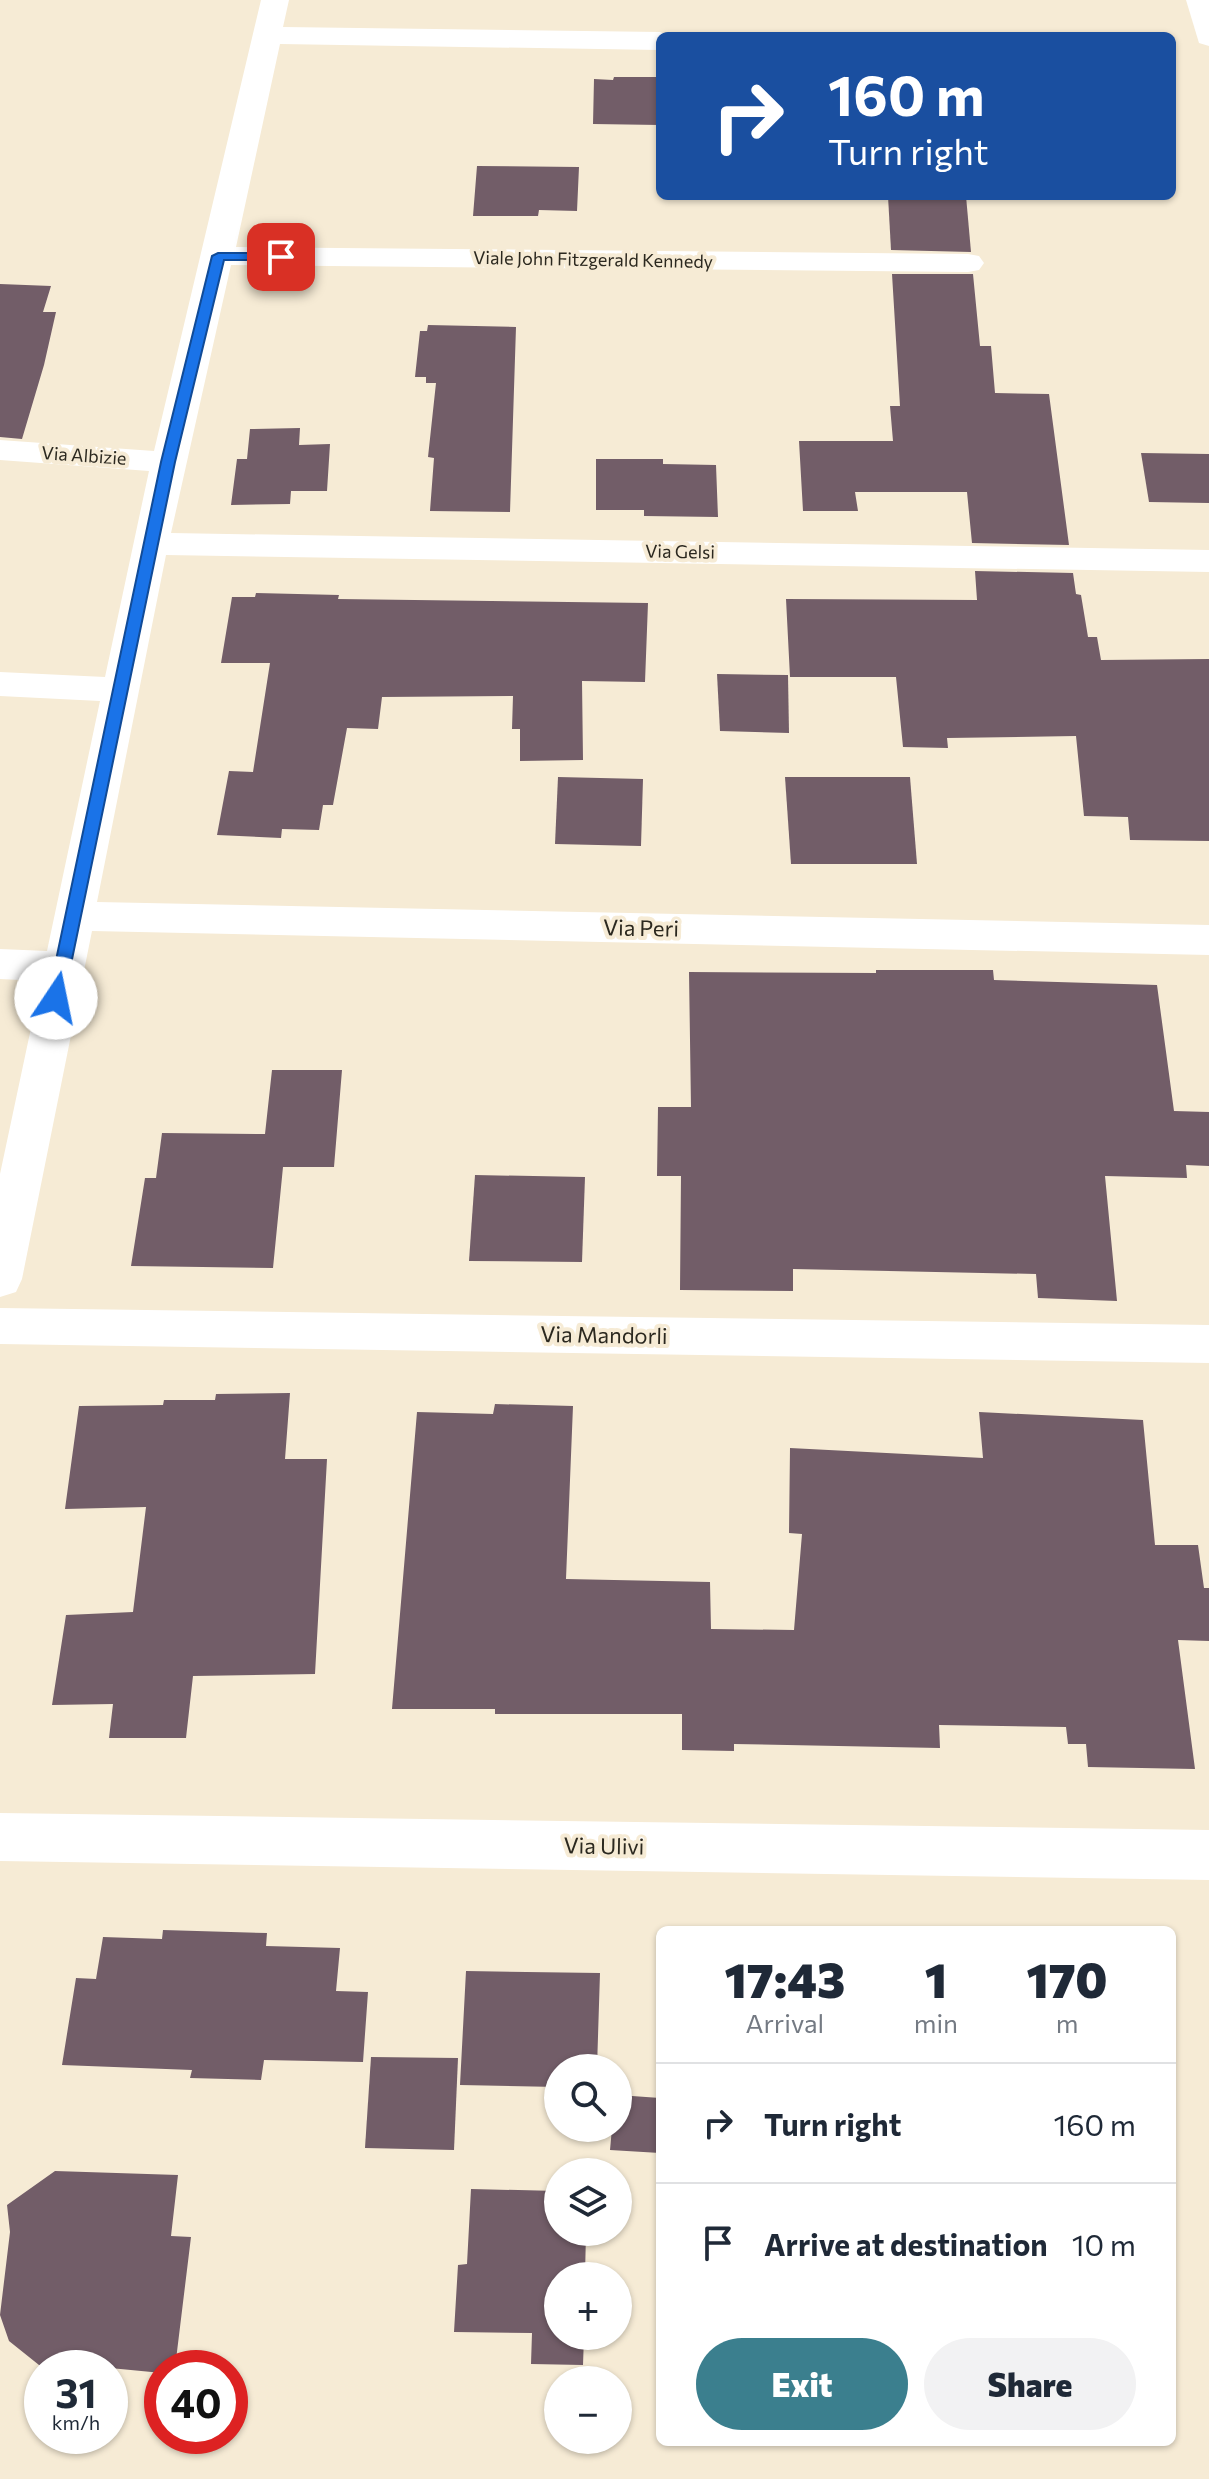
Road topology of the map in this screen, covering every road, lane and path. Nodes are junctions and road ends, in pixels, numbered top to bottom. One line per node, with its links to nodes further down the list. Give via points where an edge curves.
1 (275, 0): 3 (street)
2 (1200, 0): 4 (street)
3 (268, 35): 5 (street); 6 (street)
4 (1209, 37)
5 (656, 41)
6 (218, 256): 7 (street, Viale John Fitzgerald Kennedy); 9 (street)
7 (968, 263)
8 (0, 450): 9 (street, Via Albizie)
9 (168, 462): 10 (street)
10 (151, 544): 11 (street, Via Gelsi); 13 (street)
11 (1209, 561)
12 (0, 684): 13 (street)
13 (121, 690): 14 (street)
14 (73, 916): 15 (street, Via Peri); 17 (street)
15 (1209, 940)
16 (0, 964): 17 (street)
17 (62, 967): 18 (street)
18 (0, 1279)
19 (0, 1326): 20 (street, Via Mandorli)
20 (1209, 1344)
21 (0, 1837): 22 (street, Via Ulivi)
22 (1209, 1855)

